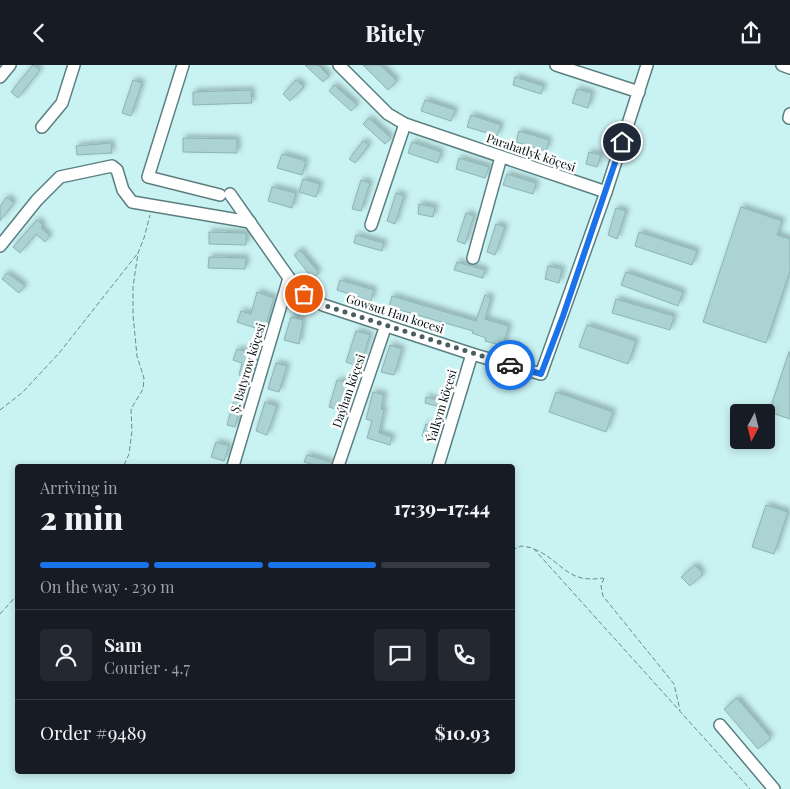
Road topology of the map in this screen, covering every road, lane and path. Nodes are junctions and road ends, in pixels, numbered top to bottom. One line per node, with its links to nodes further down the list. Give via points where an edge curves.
1 (10, 65): 9 (street)
2 (74, 65): 12 (street, via 62,103)
3 (183, 65): 16 (street, Gowsut Han kocesi, via 148,177 225,195 245,206)
4 (339, 65): 11 (street, Parahatlyk köçesi, via 388,114)
5 (556, 65): 10 (street)
6 (647, 65): 10 (street)
7 (782, 65): 8 (street)
8 (790, 68)
9 (0, 77)
10 (639, 92): 14 (street)
11 (405, 124): 13 (street, Parahatlyk köçesi); 17 (street)
12 (42, 127)
13 (501, 157): 14 (street, Parahatlyk köçesi); 20 (street)
14 (606, 192): 23 (street, Gowsut Han kocesi, via 541,374)
15 (152, 206): 16 (street); 18 (street, via 132,202 112,166 60,177); 19 (path)
16 (250, 222): 21 (street, Gowsut Han kocesi)
17 (371, 225)
18 (0, 246)
19 (138, 253): 24 (path, via 60,352); 25 (path, via 133,315 144,389 131,409 130,454)
20 (473, 258)
21 (290, 278): 22 (street, Gowsut Han kocesi, via 304,294 323,305); 26 (street, Ş. Batyrow köçesi)
22 (386, 325): 23 (street, Gowsut Han kocesi); 27 (street, Daýhan köçesi)
23 (472, 354): 28 (street, Ýalkym köçesi)
24 (0, 410)
25 (125, 464)
26 (234, 464)
27 (339, 464)
28 (439, 464)
29 (533, 548): 30 (path); 33 (path); 33 (path, via 572,576 593,580 604,577 603,595 674,684)
30 (515, 549)
31 (15, 597): 32 (path)
32 (0, 614)
33 (680, 711): 35 (path)
34 (720, 725): 36 (street)
35 (750, 789)
36 (774, 789)

